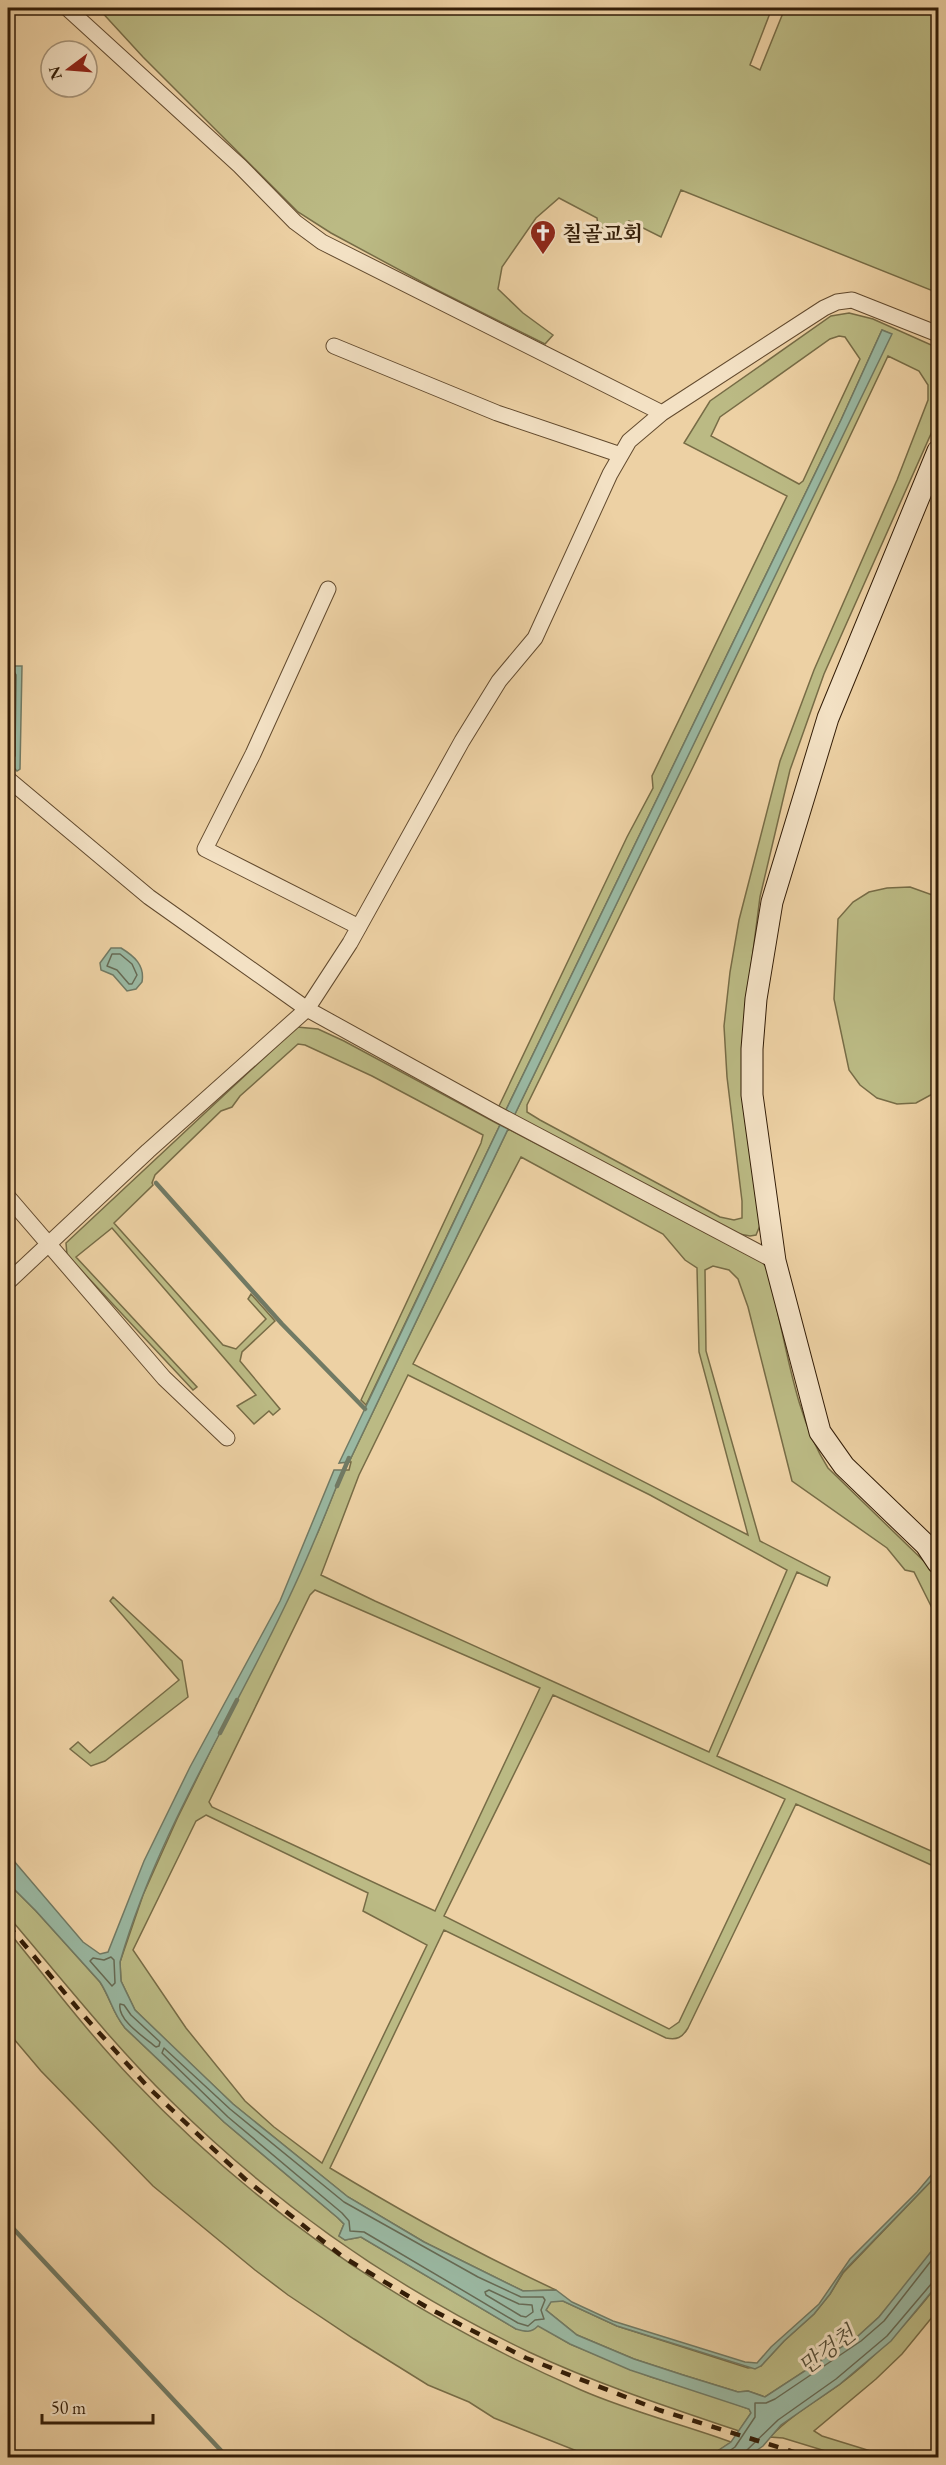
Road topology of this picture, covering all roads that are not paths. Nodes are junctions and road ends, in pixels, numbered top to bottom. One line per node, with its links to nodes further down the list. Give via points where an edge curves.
1 (67, 8): 4 (street, via 240,166 295,222 322,242)
2 (939, 334): 4 (street, via 852,300 837,302)
3 (334, 346): 6 (street, via 497,413)
4 (662, 413): 6 (street, via 629,441)
5 (939, 452): 13 (street, via 828,718 772,902 756,999 752,1083)
6 (621, 455): 9 (street, via 535,638 499,681 462,741)
7 (328, 589): 9 (street, via 253,754 204,849)
8 (8, 779): 10 (street, via 149,897)
9 (359, 927): 10 (street)
10 (307, 1009): 12 (street); 13 (street)
11 (8, 1197): 12 (street)
12 (49, 1244): 14 (street); 15 (street, via 164,1378)
13 (775, 1261): 16 (street, via 820,1432 844,1466 926,1545)
14 (8, 1282)
15 (226, 1438)
16 (939, 1563)

